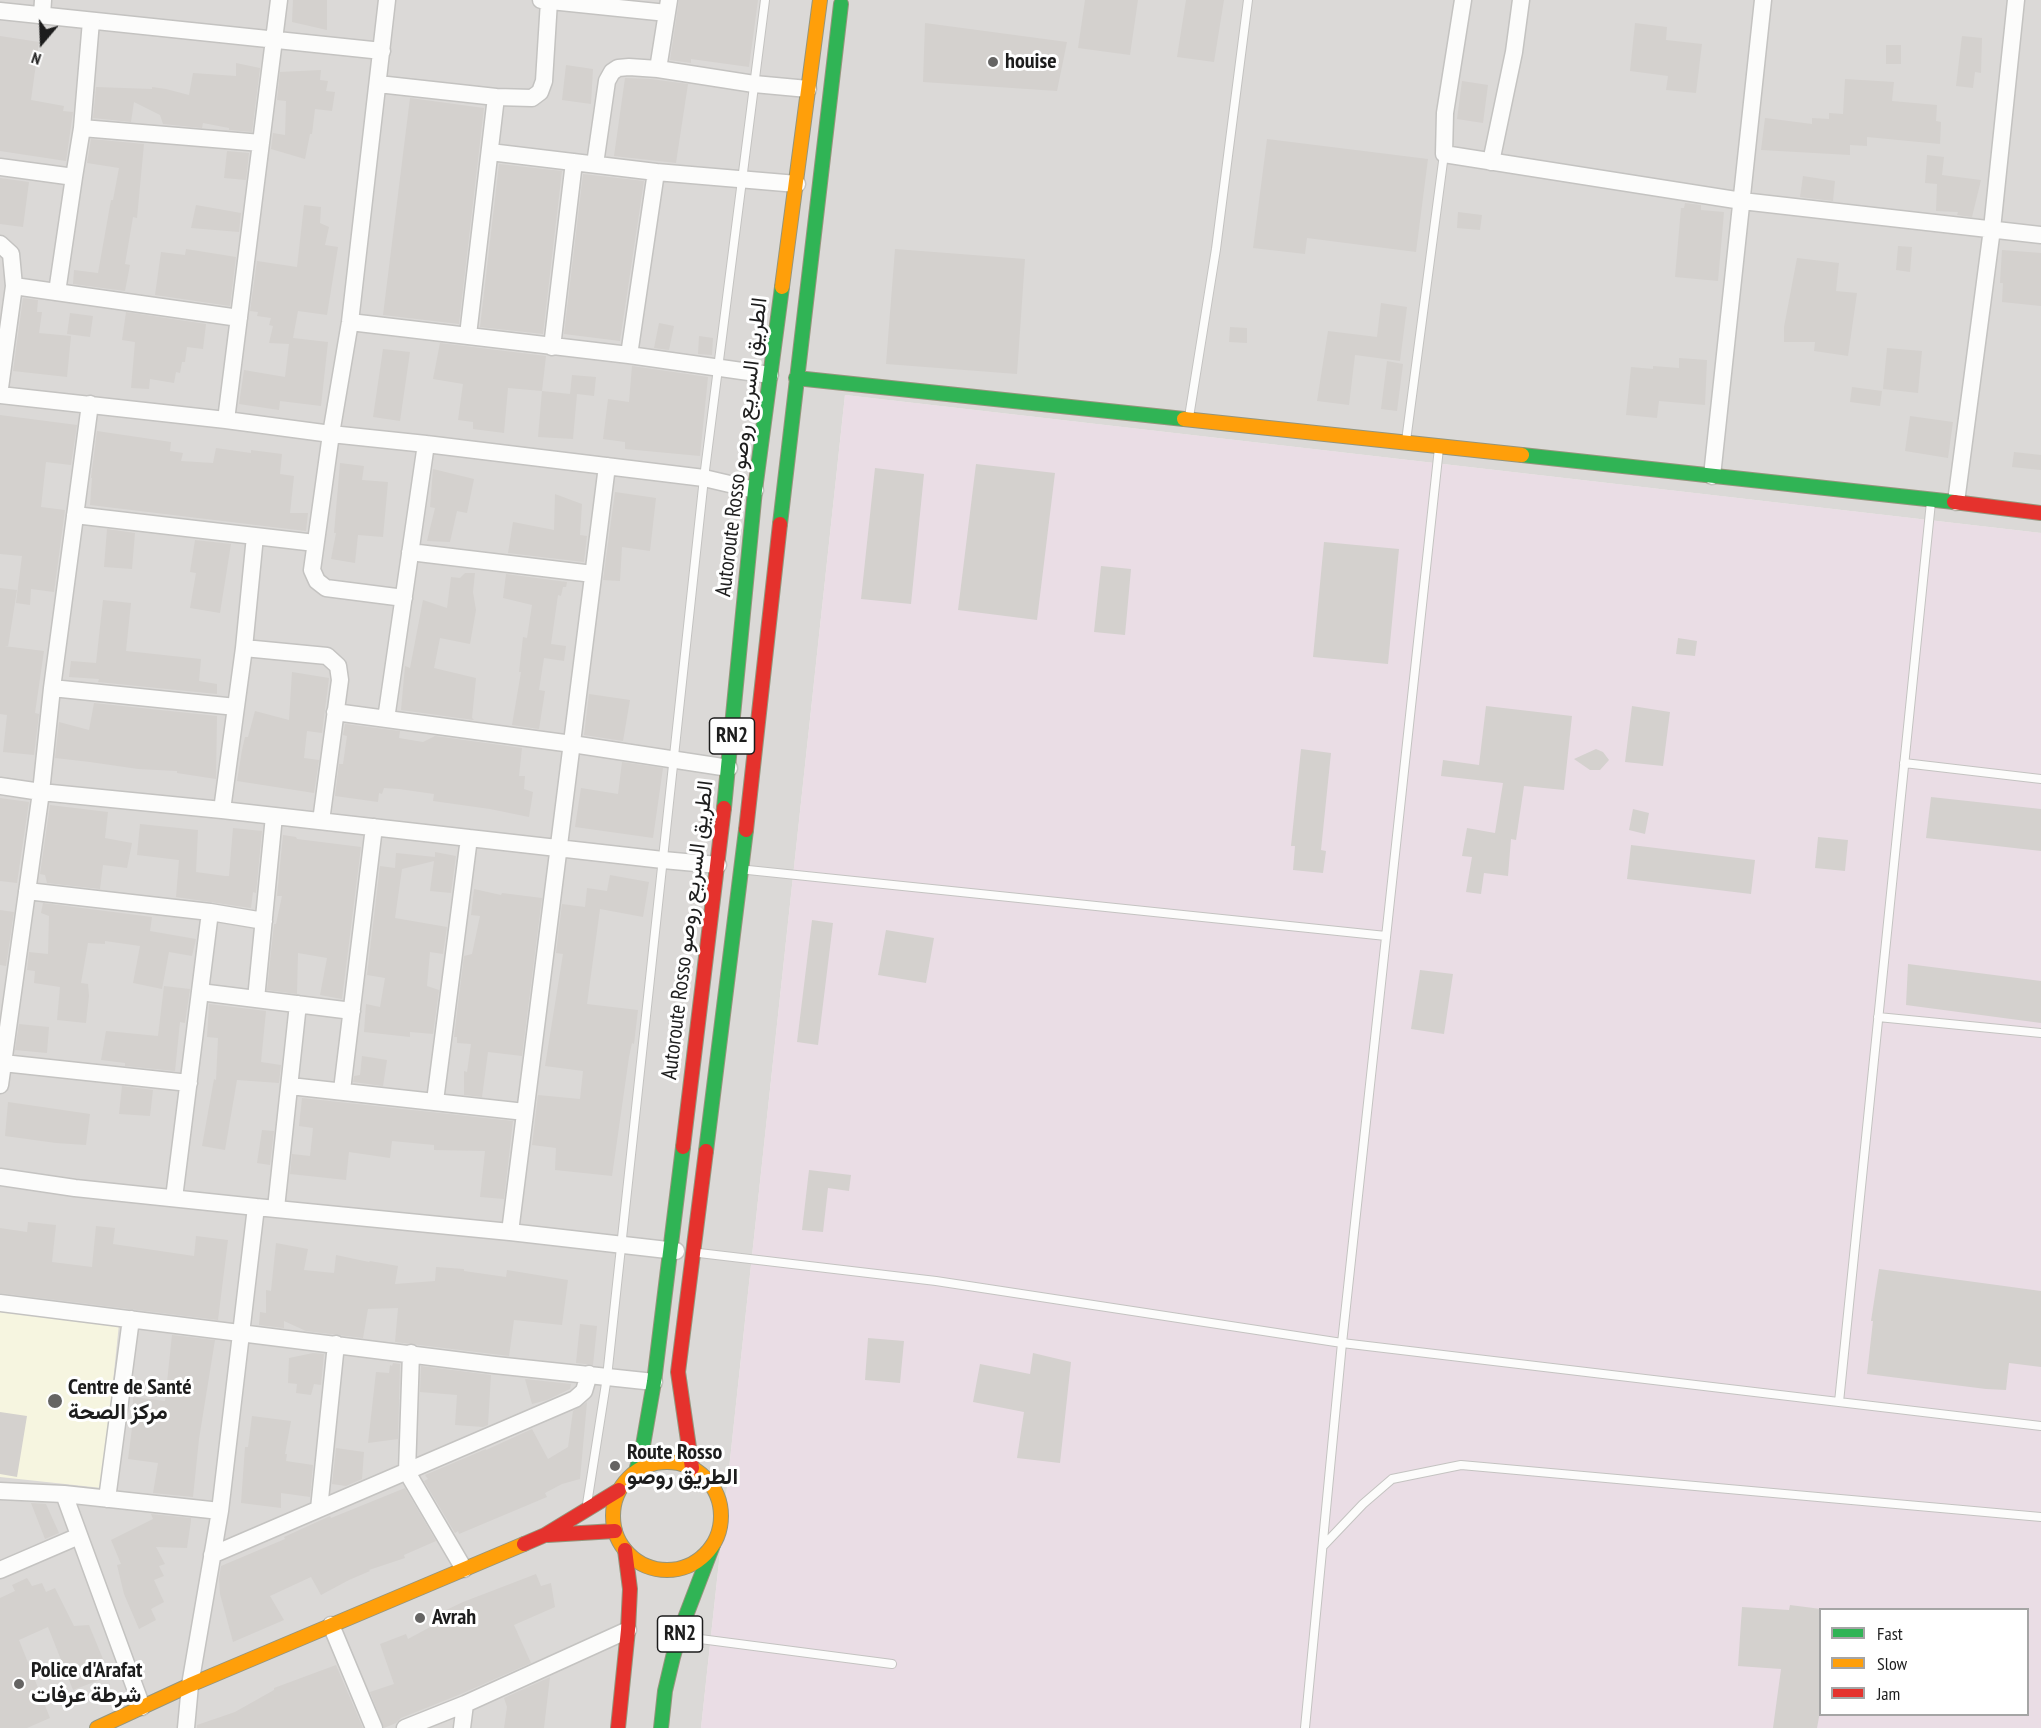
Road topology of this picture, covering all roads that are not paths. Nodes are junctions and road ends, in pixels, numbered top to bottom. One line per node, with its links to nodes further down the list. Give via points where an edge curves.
1 (279, 0): 17 (street)
2 (387, 0): 18 (street)
3 (541, 0): 12 (street)
4 (765, 0): 21 (lane)
5 (820, 0): 22 (main road, Autoroute Rosso الطريق السريع روصو / RN2)
6 (842, 0): 49 (main road, Autoroute Rosso الطريق السريع روصو / RN2)
7 (1248, 0): 54 (lane)
8 (1463, 0): 27 (street, via 1445,113)
9 (1521, 0): 29 (street)
10 (1763, 0): 36 (street)
11 (2016, 0): 37 (street)
12 (549, 1): 13 (street); 23 (street, via 540,92 532,98)
13 (668, 6): 19 (street)
14 (43, 8): 15 (street); 16 (street)
15 (0, 11)
16 (91, 21): 17 (street); 24 (street)
17 (274, 39): 18 (street); 25 (street)
18 (382, 51): 20 (street)
19 (658, 69): 21 (street); 30 (street, via 629,67 612,72 607,81)
20 (378, 84): 23 (street); 43 (street)
21 (754, 84): 22 (street); 34 (lane)
22 (808, 89): 35 (main road, Autoroute Rosso الطريق السريع روصو / RN2)
23 (496, 97): 26 (street)
24 (82, 128): 25 (street); 33 (street)
25 (261, 143): 42 (street)
26 (490, 152): 28 (street); 44 (street)
27 (1444, 154): 29 (street); 57 (lane)
28 (574, 162): 30 (street); 45 (street)
29 (1491, 162): 36 (street)
30 (595, 164): 32 (street)
31 (0, 167): 33 (street)
32 (656, 172): 34 (street); 46 (street)
33 (74, 177): 41 (street)
34 (742, 179): 35 (street); 47 (lane)
35 (796, 184): 48 (main road, Autoroute Rosso الطريق السريع روصو / RN2)
36 (1742, 201): 37 (street); 60 (street)
37 (1992, 229): 38 (street); 64 (street)
38 (2041, 236)
39 (0, 244): 40 (street, via 11,254)
40 (14, 286): 41 (street); 50 (street)
41 (57, 292): 42 (street)
42 (239, 318): 53 (street)
43 (350, 322): 44 (street); 55 (street)
44 (468, 335): 45 (street)
45 (552, 347): 46 (street)
46 (629, 355): 47 (street)
47 (719, 367): 48 (street); 61 (lane)
48 (770, 375): 62 (main road, Autoroute Rosso الطريق السريع روصو / RN2)
49 (796, 378): 54 (main road); 92 (main road, Autoroute Rosso الطريق السريع روصو / RN2)
50 (0, 388)
51 (0, 395): 52 (street)
52 (90, 404): 53 (street); 66 (street)
53 (226, 420): 55 (street)
54 (1189, 420): 57 (main road)
55 (331, 434): 56 (street); 68 (street)
56 (426, 444): 59 (street); 69 (street)
57 (1405, 444): 58 (main road)
58 (1439, 448): 60 (main road); 96 (lane)
59 (607, 466): 61 (street); 70 (street)
60 (1712, 476): 63 (main road)
61 (704, 478): 62 (street); 78 (lane)
62 (755, 490): 80 (main road, Autoroute Rosso الطريق السريع روصو / RN2)
63 (1932, 499): 64 (main road); 79 (lane)
64 (1956, 502): 65 (main road)
65 (2041, 513)
66 (75, 515): 67 (street); 73 (street)
67 (255, 536): 68 (street); 72 (street)
68 (315, 543): 71 (street, via 312,570 326,588)
69 (410, 552): 70 (street); 71 (street)
70 (593, 574): 77 (street)
71 (404, 598): 76 (street)
72 (244, 648): 74 (street); 75 (street, via 327,656 338,666 340,680)
73 (52, 688): 74 (street); 83 (street)
74 (236, 707): 84 (street)
75 (335, 712): 76 (street); 86 (street)
76 (386, 719): 77 (street)
77 (572, 744): 78 (street); 89 (street)
78 (674, 759): 80 (street); 90 (lane)
79 (1904, 763): 81 (lane); 101 (lane)
80 (729, 768): 91 (main road, Autoroute Rosso الطريق السريع روصو / RN2)
81 (2041, 779)
82 (0, 786): 83 (street)
83 (42, 792): 84 (street); 93 (street)
84 (222, 810): 85 (street)
85 (274, 816): 86 (street); 95 (street)
86 (321, 821): 87 (street)
87 (374, 827): 88 (street); 100 (street)
88 (469, 838): 89 (street); 108 (street)
89 (558, 848): 90 (street); 109 (street)
90 (663, 860): 91 (street); 115 (lane)
91 (718, 865): 116 (main road, Autoroute Rosso الطريق السريع روصو / RN2)
92 (742, 870): 96 (lane); 117 (main road, Autoroute Rosso الطريق السريع روصو / RN2)
93 (27, 891): 94 (street); 103 (street)
94 (210, 912): 95 (street); 97 (street)
95 (264, 921): 98 (street)
96 (1386, 936): 121 (lane)
97 (200, 992): 98 (street); 104 (street)
98 (256, 999): 99 (street)
99 (298, 1004): 100 (street); 106 (street)
100 (352, 1011): 107 (street)
101 (1878, 1017): 102 (lane); 127 (lane)
102 (2041, 1033)
103 (3, 1063): 104 (street); 105 (street)
104 (189, 1083): 111 (street)
105 (0, 1085)
106 (290, 1086): 107 (street); 113 (street)
107 (342, 1090): 108 (street)
108 (435, 1101): 109 (street)
109 (525, 1112): 114 (street)
110 (0, 1177): 111 (street)
111 (174, 1198): 112 (street)
112 (256, 1208): 113 (street); 120 (street)
113 (276, 1208): 114 (street)
114 (510, 1232): 115 (street)
115 (622, 1245): 116 (street); 125 (lane)
116 (669, 1250): 117 (street); 126 (main road, Autoroute Rosso الطريق السريع روصو / RN2)
117 (693, 1253): 121 (lane, via 936,1281); 129 (main road, Autoroute Rosso الطريق السريع روصو / RN2, via 678,1372)
118 (0, 1304): 119 (street)
119 (131, 1319): 120 (street); 135 (street)
120 (241, 1332): 122 (street); 138 (street)
121 (1342, 1343): 127 (lane); 144 (lane)
122 (336, 1344): 123 (street); 136 (street)
123 (411, 1353): 124 (street); 131 (street)
124 (589, 1374): 125 (street); 131 (street, via 584,1391 574,1400)
125 (607, 1377): 126 (street); 137 (lane)
126 (654, 1382): 130 (main road, Autoroute Rosso الطريق السريع روصو / RN2)
127 (1839, 1402): 128 (lane)
128 (2041, 1426)
129 (692, 1468): 130 (main road, via 664,1461); 143 (main road, via 714,1488 720,1506 720,1526)
130 (636, 1471): 132 (main road)
131 (407, 1472): 136 (street); 147 (street)
132 (619, 1490): 137 (main road); 140 (main road, via 613,1506)
133 (0, 1491): 134 (street)
134 (64, 1494): 135 (street); 142 (street)
135 (107, 1499): 138 (street)
136 (319, 1509): 146 (street)
137 (586, 1510): 141 (main road)
138 (220, 1511): 146 (street)
139 (2041, 1517): 144 (lane, via 1461,1465 1392,1479)
140 (615, 1531): 141 (main road); 145 (main road)
141 (545, 1535): 147 (main road)
142 (79, 1536): 148 (street); 155 (street)
143 (713, 1544): 145 (main road, via 695,1562 671,1570 645,1565); 151 (main road, RN2)
144 (1322, 1547): 163 (lane)
145 (625, 1550): 150 (main road, RN2, via 630,1589)
146 (212, 1555): 153 (street)
147 (464, 1569): 149 (main road)
148 (0, 1570)
149 (331, 1625): 153 (main road); 158 (street)
150 (628, 1630): 154 (street); 161 (main road, RN2)
151 (679, 1637): 152 (lane); 162 (main road, RN2, via 665,1691)
152 (892, 1664)
153 (190, 1685): 155 (main road); 157 (street)
154 (465, 1704): 159 (street); 160 (street)
155 (142, 1707): 156 (main road)
156 (97, 1728)
157 (186, 1728)
158 (374, 1728)
159 (405, 1728)
160 (462, 1728)
161 (618, 1728)
162 (661, 1728)
163 (1307, 1728)

